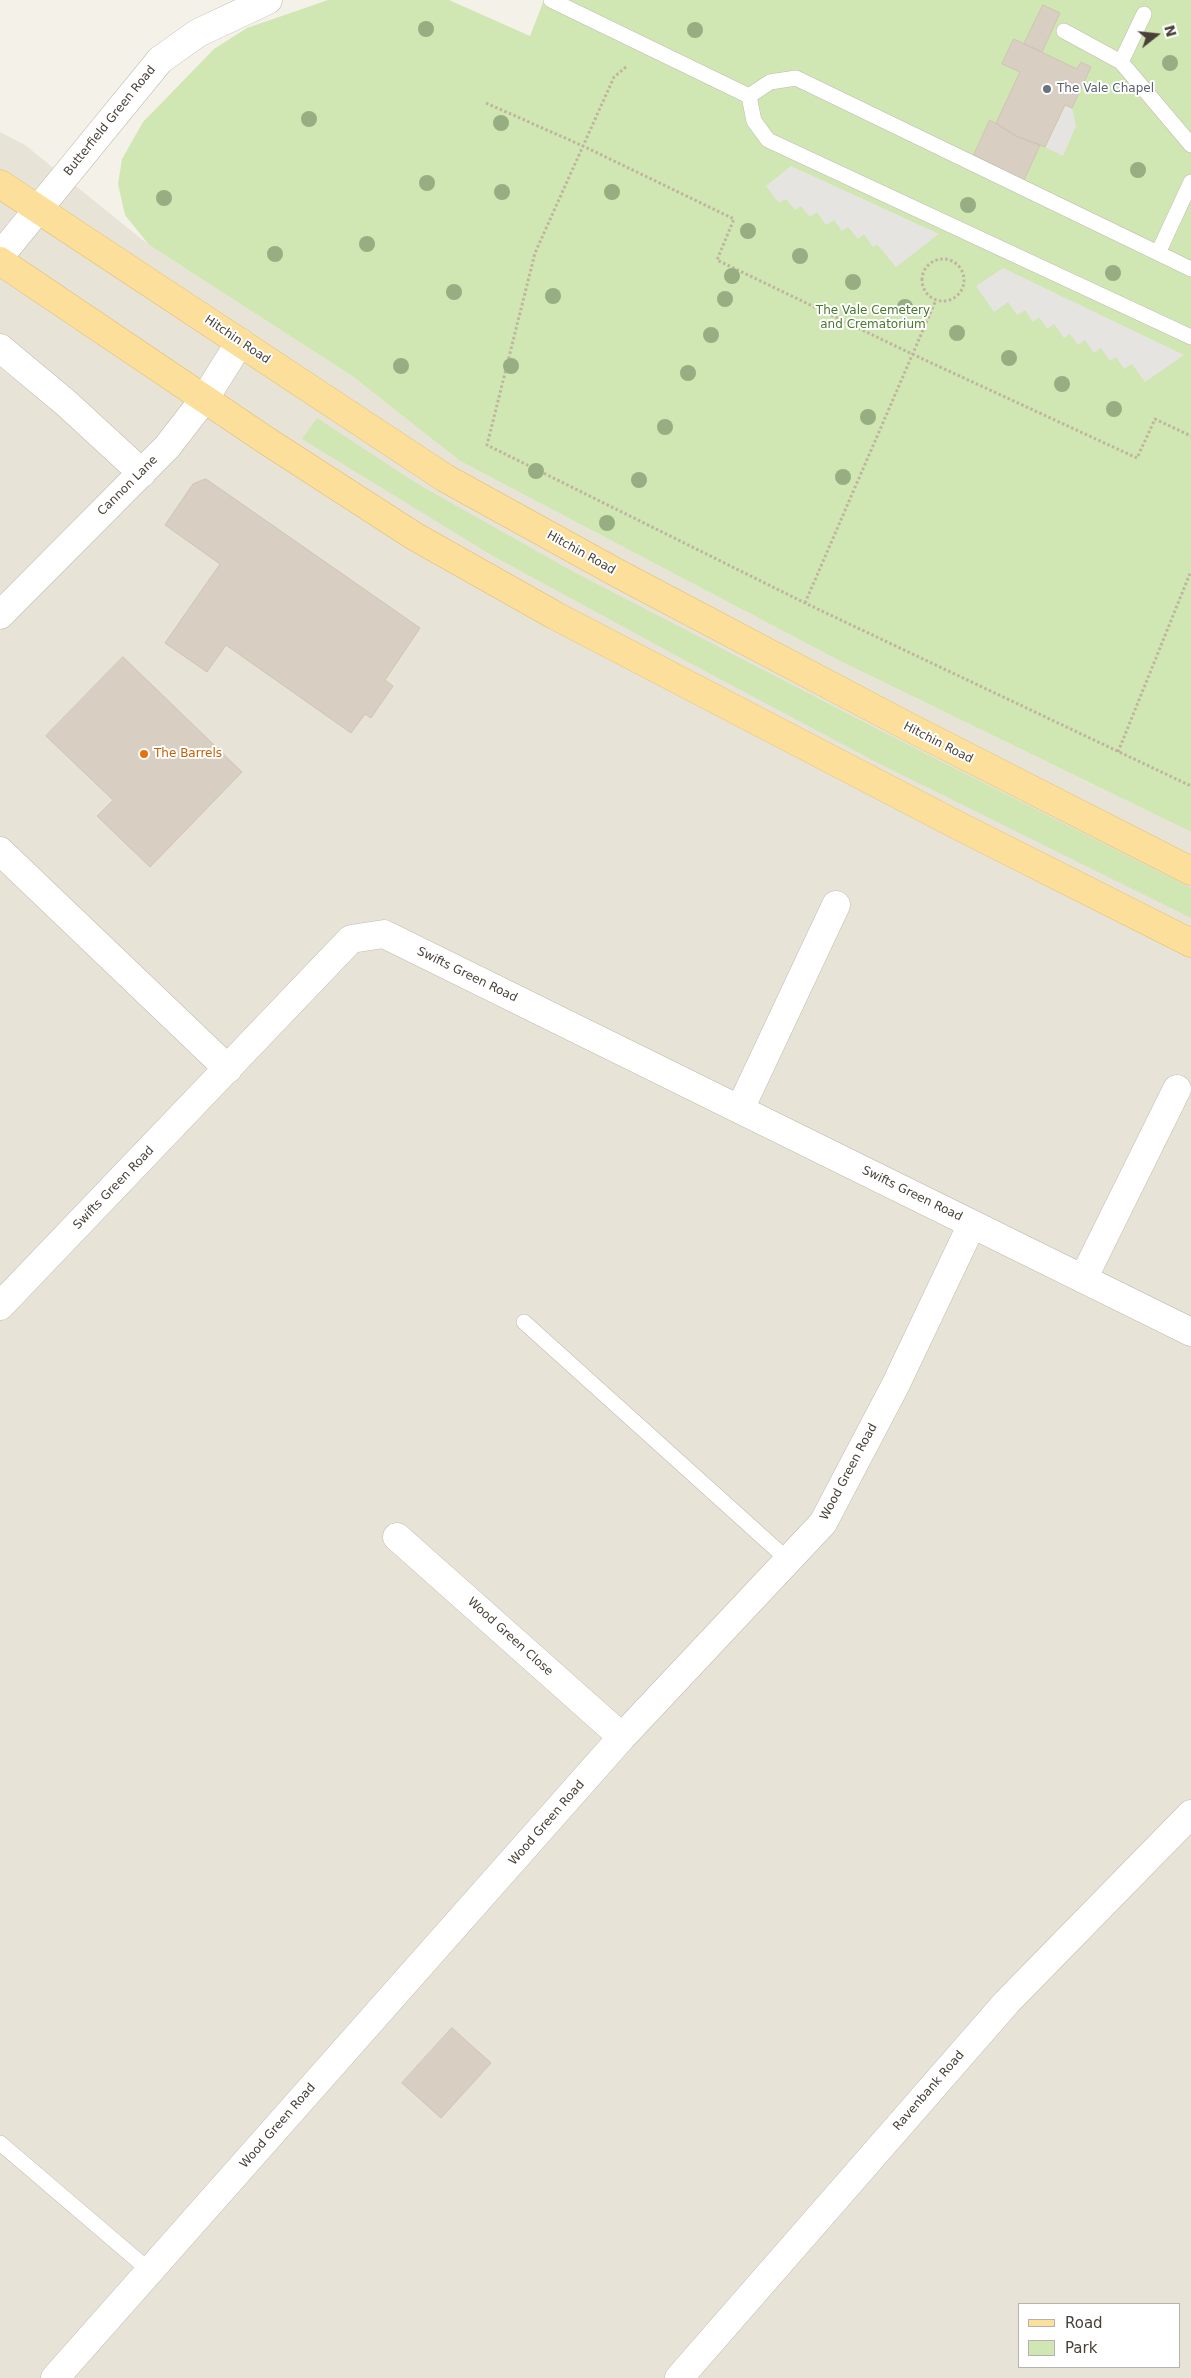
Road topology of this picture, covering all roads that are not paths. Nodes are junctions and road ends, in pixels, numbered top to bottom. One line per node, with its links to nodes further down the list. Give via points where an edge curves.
1 (268, 0): 10 (street, Butterfield Green Road, via 198,33 160,60)
2 (551, 0): 6 (lane)
3 (1144, 14): 5 (lane)
4 (1064, 31): 5 (lane)
5 (1121, 62): 7 (lane)
6 (749, 96): 11 (lane, via 770,82 796,78); 15 (lane, via 754,121 768,140)
7 (1191, 146)
8 (1191, 182): 11 (lane)
9 (0, 184): 10 (main road, Hitchin Road)
10 (39, 208): 12 (street, Butterfield Green Road); 16 (main road, Hitchin Road)
11 (1158, 253): 14 (lane)
12 (0, 256)
13 (0, 261): 18 (main road)
14 (1191, 269)
15 (1191, 337)
16 (240, 342): 18 (street, Cannon Lane); 22 (main road, Hitchin Road, via 445,478 905,725)
17 (0, 348): 19 (street)
18 (205, 398): 19 (street, Cannon Lane); 24 (main road, via 414,536 556,616)
19 (142, 473): 20 (street, Cannon Lane)
20 (0, 616)
21 (0, 851): 25 (street)
22 (1191, 871)
23 (836, 905): 27 (street)
24 (1191, 943)
25 (228, 1069): 27 (street, Swifts Green Road, via 351,939 384,934); 30 (street, Swifts Green Road)
26 (1177, 1089): 29 (street)
27 (740, 1109): 28 (street, Swifts Green Road)
28 (972, 1224): 29 (street, Swifts Green Road); 34 (street, Wood Green Road, via 895,1386 823,1523)
29 (1083, 1279): 32 (street, Swifts Green Road)
30 (0, 1306)
31 (524, 1322): 34 (lane)
32 (1191, 1332)
33 (397, 1536): 35 (street, Wood Green Close)
34 (788, 1560): 35 (street, Wood Green Road)
35 (622, 1737): 38 (street, Wood Green Road)
36 (1191, 1814): 40 (street, Ravenbank Road, via 1007,2002)
37 (0, 2143): 38 (lane)
38 (150, 2272): 39 (street, Wood Green Road)
39 (55, 2378)
40 (679, 2378)

